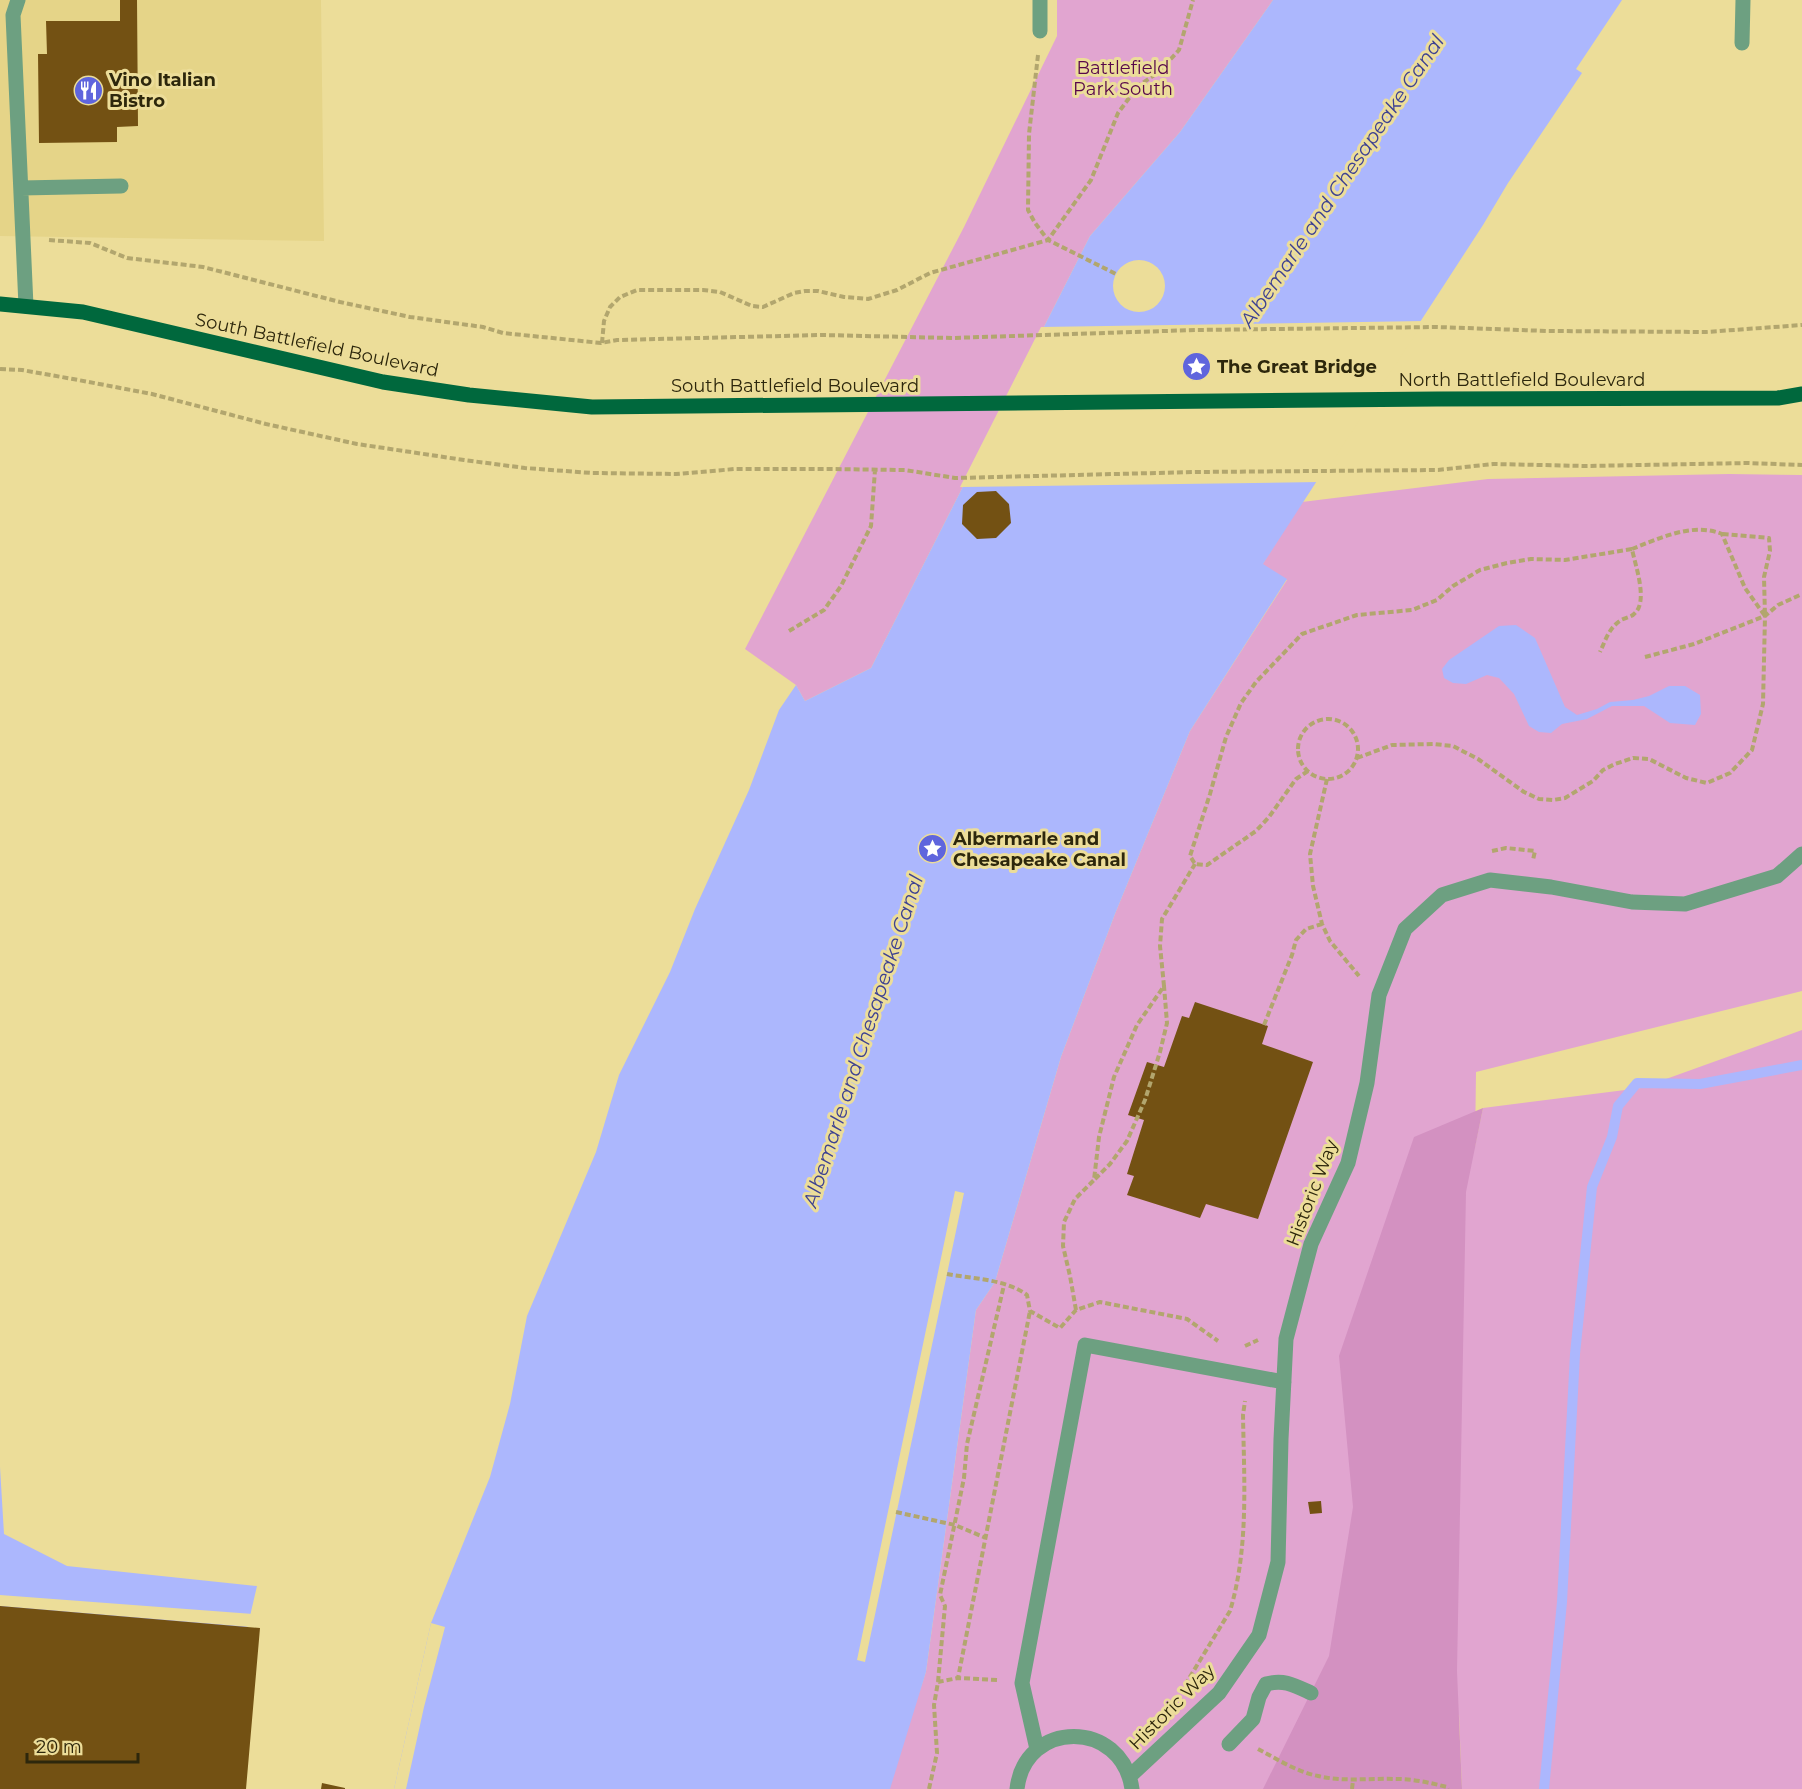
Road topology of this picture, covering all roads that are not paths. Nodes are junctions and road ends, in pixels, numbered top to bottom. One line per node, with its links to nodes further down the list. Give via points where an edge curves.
1 (18, 0): 6 (street)
2 (1040, 0): 4 (street)
3 (1743, 0): 5 (street)
4 (1040, 31)
5 (1742, 43)
6 (7, 45): 8 (street)
7 (121, 186): 8 (street)
8 (21, 188): 10 (street)
9 (0, 304): 10 (main road, South Battlefield Boulevard)
10 (26, 306): 12 (main road, South Battlefield Boulevard, via 83,312 383,382 469,396 592,407)
11 (1802, 394): 12 (main road, North Battlefield Boulevard, via 1778,398)
12 (953, 405)
13 (1802, 854): 14 (street, Historic Way, via 1777,876 1685,904 1632,902 1490,880 1442,896 1405,929 1379,995 1367,1083 1348,1163 1308,1255 1286,1339)
14 (1284, 1382): 17 (street, via 1084,1345 1022,1683); 18 (street, Historic Way, via 1278,1562 1259,1635 1219,1693)
15 (1311, 1693): 16 (street, via 1277,1681 1266,1684 1253,1719)
16 (1229, 1744)
17 (1037, 1749): 18 (street, via 1068,1736 1088,1737 1119,1756); 19 (street, via 1018,1777)
18 (1131, 1783)
19 (1017, 1789)

